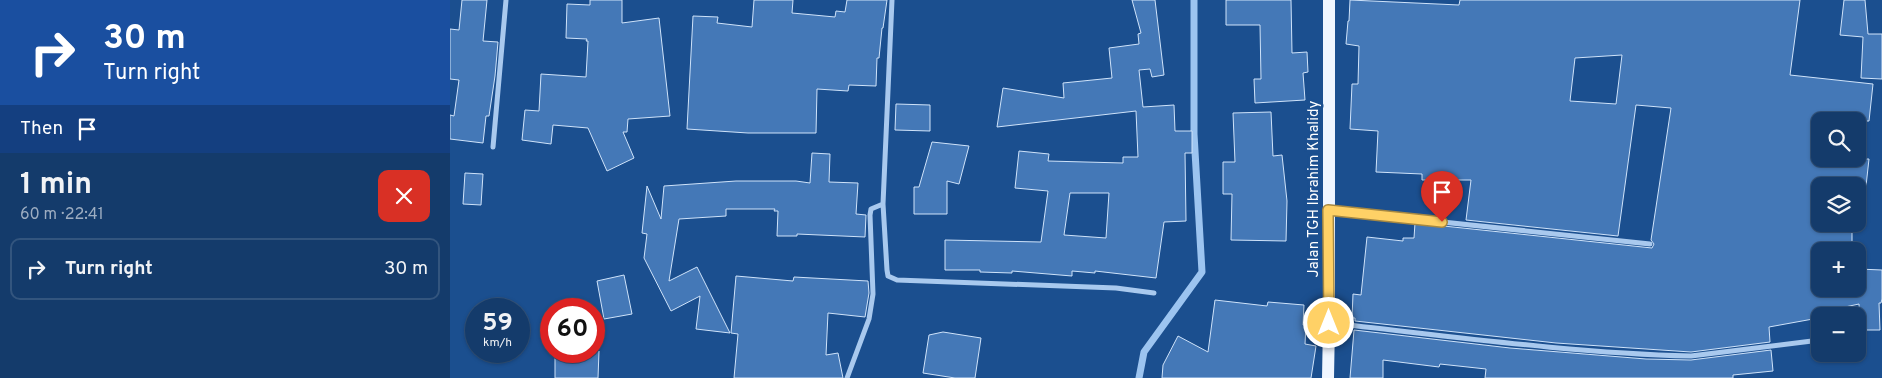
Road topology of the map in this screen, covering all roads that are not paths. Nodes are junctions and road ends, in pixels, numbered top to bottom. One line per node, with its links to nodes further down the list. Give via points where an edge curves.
1 (506, 0): 4 (street)
2 (892, 0): 5 (street)
3 (1329, 0): 6 (main road, Jalan TGH Ibrahim Khalidy)
4 (493, 147)
5 (883, 204): 8 (street, via 886,270 888,276 897,280 1116,288); 11 (street, via 871,209 873,294 869,319)
6 (1328, 210): 7 (street); 9 (main road, Jalan TGH Ibrahim Khalidy)
7 (1650, 244)
8 (1154, 293)
9 (1329, 323): 10 (street, via 1672,356); 12 (main road, Jalan TGH Ibrahim Khalidy)
10 (1811, 341)
11 (847, 378)
12 (1328, 378)

